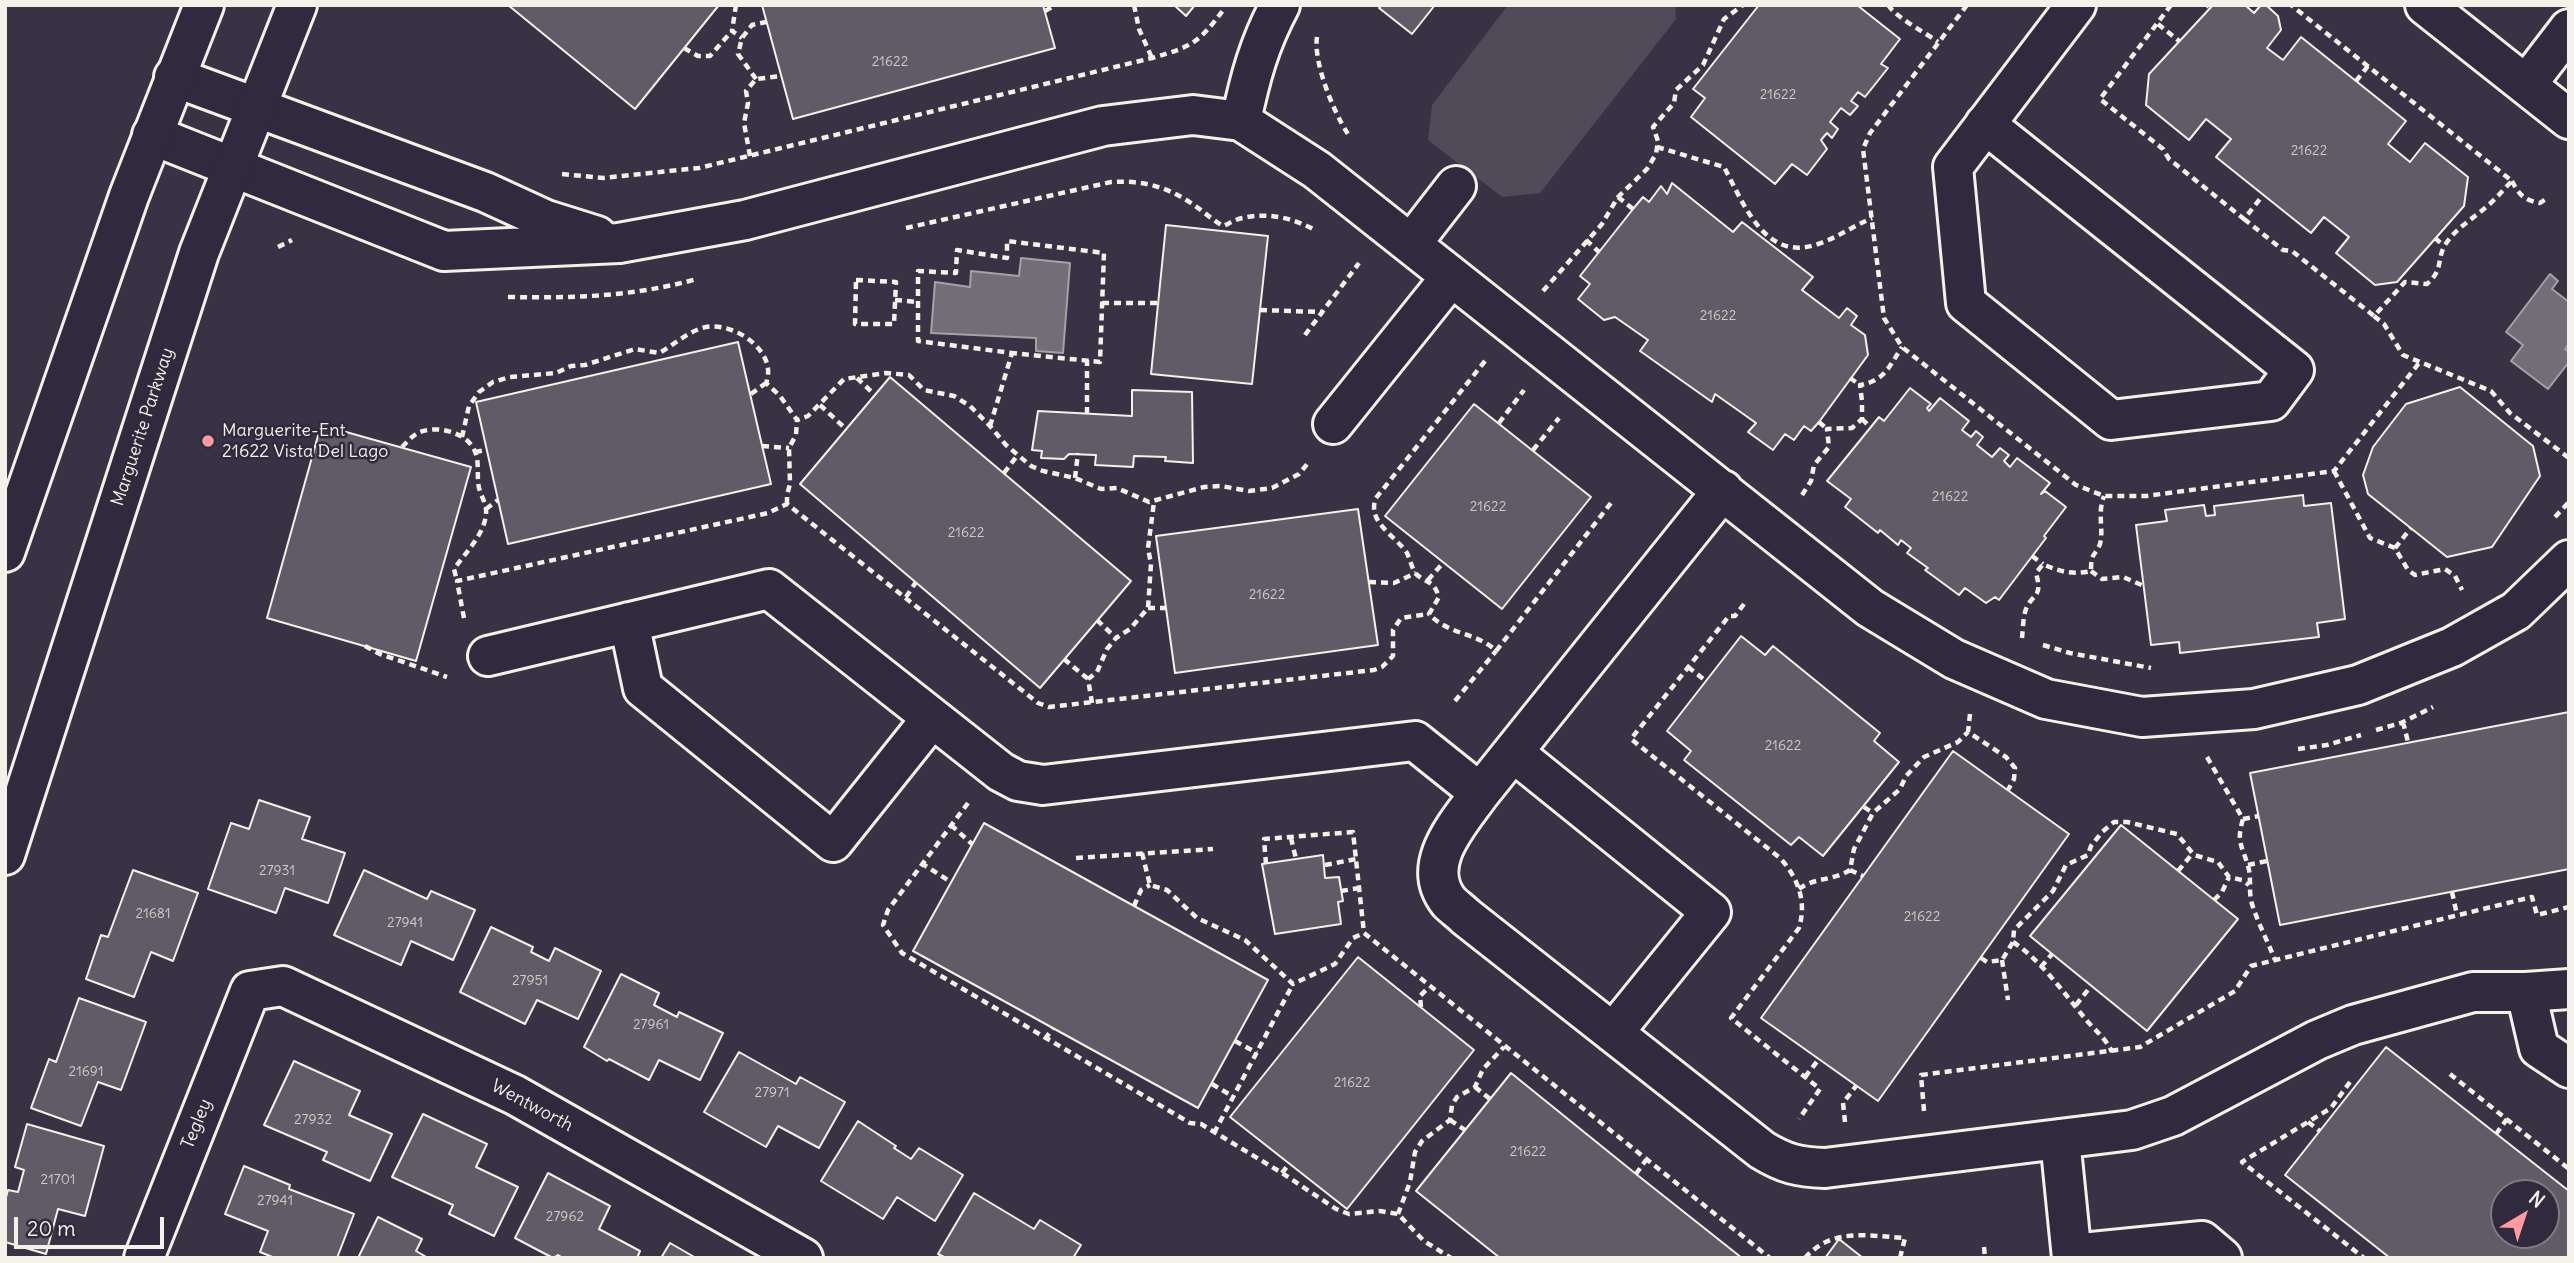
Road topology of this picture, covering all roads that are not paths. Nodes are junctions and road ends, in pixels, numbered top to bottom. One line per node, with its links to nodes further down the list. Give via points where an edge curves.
1 (204, 5): 7 (main road)
2 (297, 5): 9 (main road, Marguerite Parkway)
3 (1280, 5): 11 (main road, via 1253,66)
4 (2076, 5): 12 (main road)
5 (2425, 5): 8 (main road)
6 (2569, 29): 8 (main road)
7 (174, 77): 9 (main road); 13 (main road)
8 (2526, 85): 10 (main road)
9 (257, 109): 14 (main road, Marguerite Parkway); 16 (main road, via 485,192 546,220)
10 (2569, 119)
11 (1241, 121): 16 (main road, via 1193,115 1103,127 745,220); 17 (main road, via 1317,170)
12 (1985, 124): 12 (main road, via 1952,167 1966,303 2110,420 2271,401 2294,370)
13 (152, 135): 14 (main road); 21 (main road)
14 (234, 168): 16 (main road, via 444,251); 28 (main road, Marguerite Parkway, via 199,253)
15 (1456, 186): 17 (main road)
16 (619, 243)
17 (1411, 244): 18 (main road)
18 (1451, 277): 19 (main road); 20 (main road)
19 (1333, 424)
20 (1723, 491): 22 (main road, via 1870,608 1954,659 2046,699 2142,717 2254,709 2358,685 2452,647 2516,611); 26 (main road)
21 (5, 552)
22 (2569, 560)
23 (629, 622): 24 (main road); 25 (main road, via 769,589); 25 (main road, via 643,688 833,842)
24 (488, 656)
25 (932, 718): 27 (main road, via 1001,772 1031,785 1415,741)
26 (1514, 753): 27 (main road); 32 (main road, via 1711,912)
27 (1480, 793): 32 (main road, via 1447,838 1440,857 1440,884 1449,902)
28 (5, 855)
29 (2569, 989): 31 (main road)
30 (250, 991): 36 (main road, Tegley); 37 (main road, Wentworth, via 283,986 515,1096)
31 (2526, 992): 33 (main road, via 2539,1048); 34 (main road, via 2473,992 2353,1024 2173,1116 2132,1130)
32 (1614, 1033): 34 (main road, via 1783,1163 1825,1168)
33 (2569, 1068)
34 (2060, 1139): 35 (main road)
35 (2072, 1256): 38 (main road, via 2202,1241)
36 (144, 1258)
37 (803, 1258)
38 (2222, 1258)

